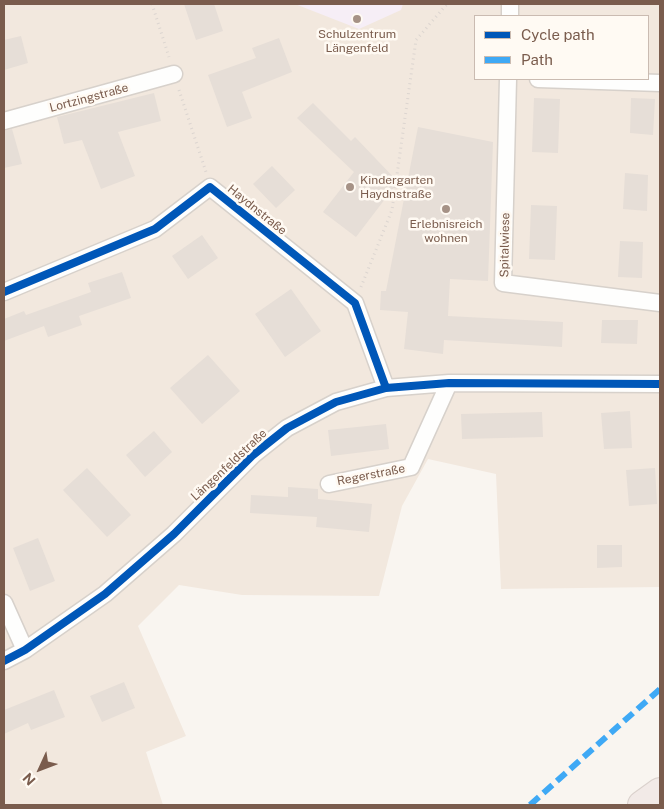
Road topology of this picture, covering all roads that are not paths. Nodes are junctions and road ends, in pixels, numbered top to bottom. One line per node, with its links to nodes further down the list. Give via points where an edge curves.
1 (174, 74): 5 (street, Lortzingstraße)
2 (508, 80): 7 (street, Spitalwiese, via 503,283)
3 (568, 80): 4 (street)
4 (660, 83)
5 (4, 121)
6 (4, 292): 10 (street, Haydnstraße, via 155,229 210,187 355,303)
7 (660, 303)
8 (448, 383): 9 (street, Längenfeldstraße); 10 (street, Längenfeldstraße); 11 (street, Regerstraße, via 411,467)
9 (660, 384)
10 (386, 388): 13 (street, Längenfeldstraße, via 336,402 287,428 253,455 174,534 105,594)
11 (329, 484)
12 (4, 603): 13 (street)
13 (25, 650): 14 (street, Längenfeldstraße)
14 (4, 662)
15 (660, 792): 16 (highway)
16 (642, 805)

